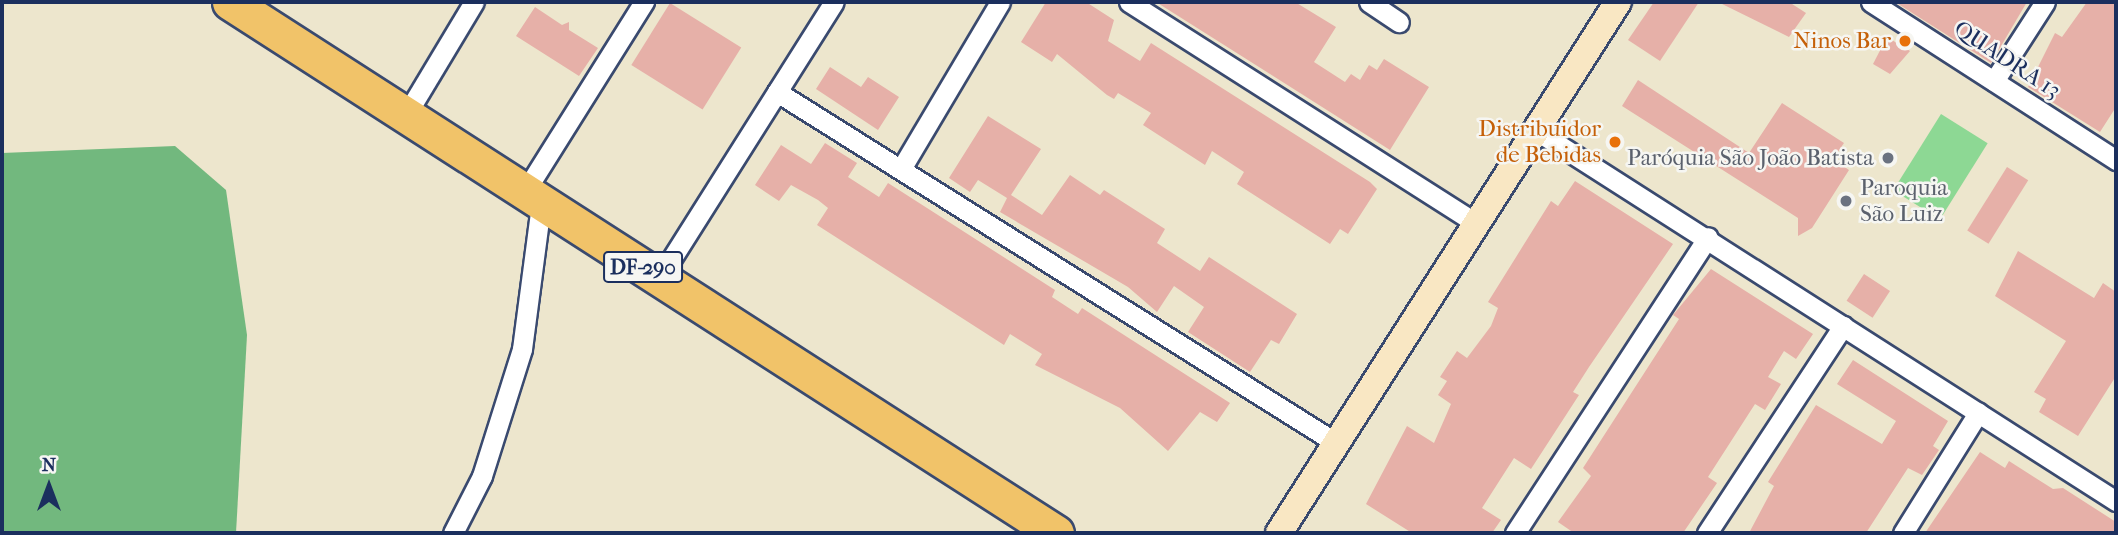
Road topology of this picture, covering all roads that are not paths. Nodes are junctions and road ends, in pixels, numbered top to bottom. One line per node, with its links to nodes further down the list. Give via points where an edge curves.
1 (230, 2): 14 (highway, DF-290)
2 (474, 2): 14 (street)
3 (644, 2): 18 (street)
4 (835, 2): 13 (street)
5 (1000, 2): 17 (street)
6 (1129, 2): 19 (street)
7 (1368, 2): 11 (street)
8 (1871, 2): 12 (street, QUADRA 13)
9 (2045, 2): 12 (street)
10 (1609, 5): 15 (street)
11 (1399, 22)
12 (1994, 81): 16 (street, QUADRA 13)
13 (777, 92): 17 (street); 21 (street)
14 (406, 115): 18 (highway, DF-290)
15 (1537, 131): 19 (street); 20 (street)
16 (2116, 160)
17 (901, 169): 24 (street)
18 (528, 195): 21 (highway, DF-290); 26 (street, via 540,212 522,349 482,476)
19 (1477, 224): 24 (street)
20 (1708, 237): 22 (street); 29 (street)
21 (660, 277): 27 (highway, DF-290)
22 (1843, 326): 23 (street); 30 (street)
23 (1978, 413): 25 (street); 31 (street)
24 (1338, 444): 28 (street)
25 (2116, 501)
26 (453, 533)
27 (1056, 533)
28 (1279, 533)
29 (1515, 533)
30 (1707, 533)
31 (1903, 533)

